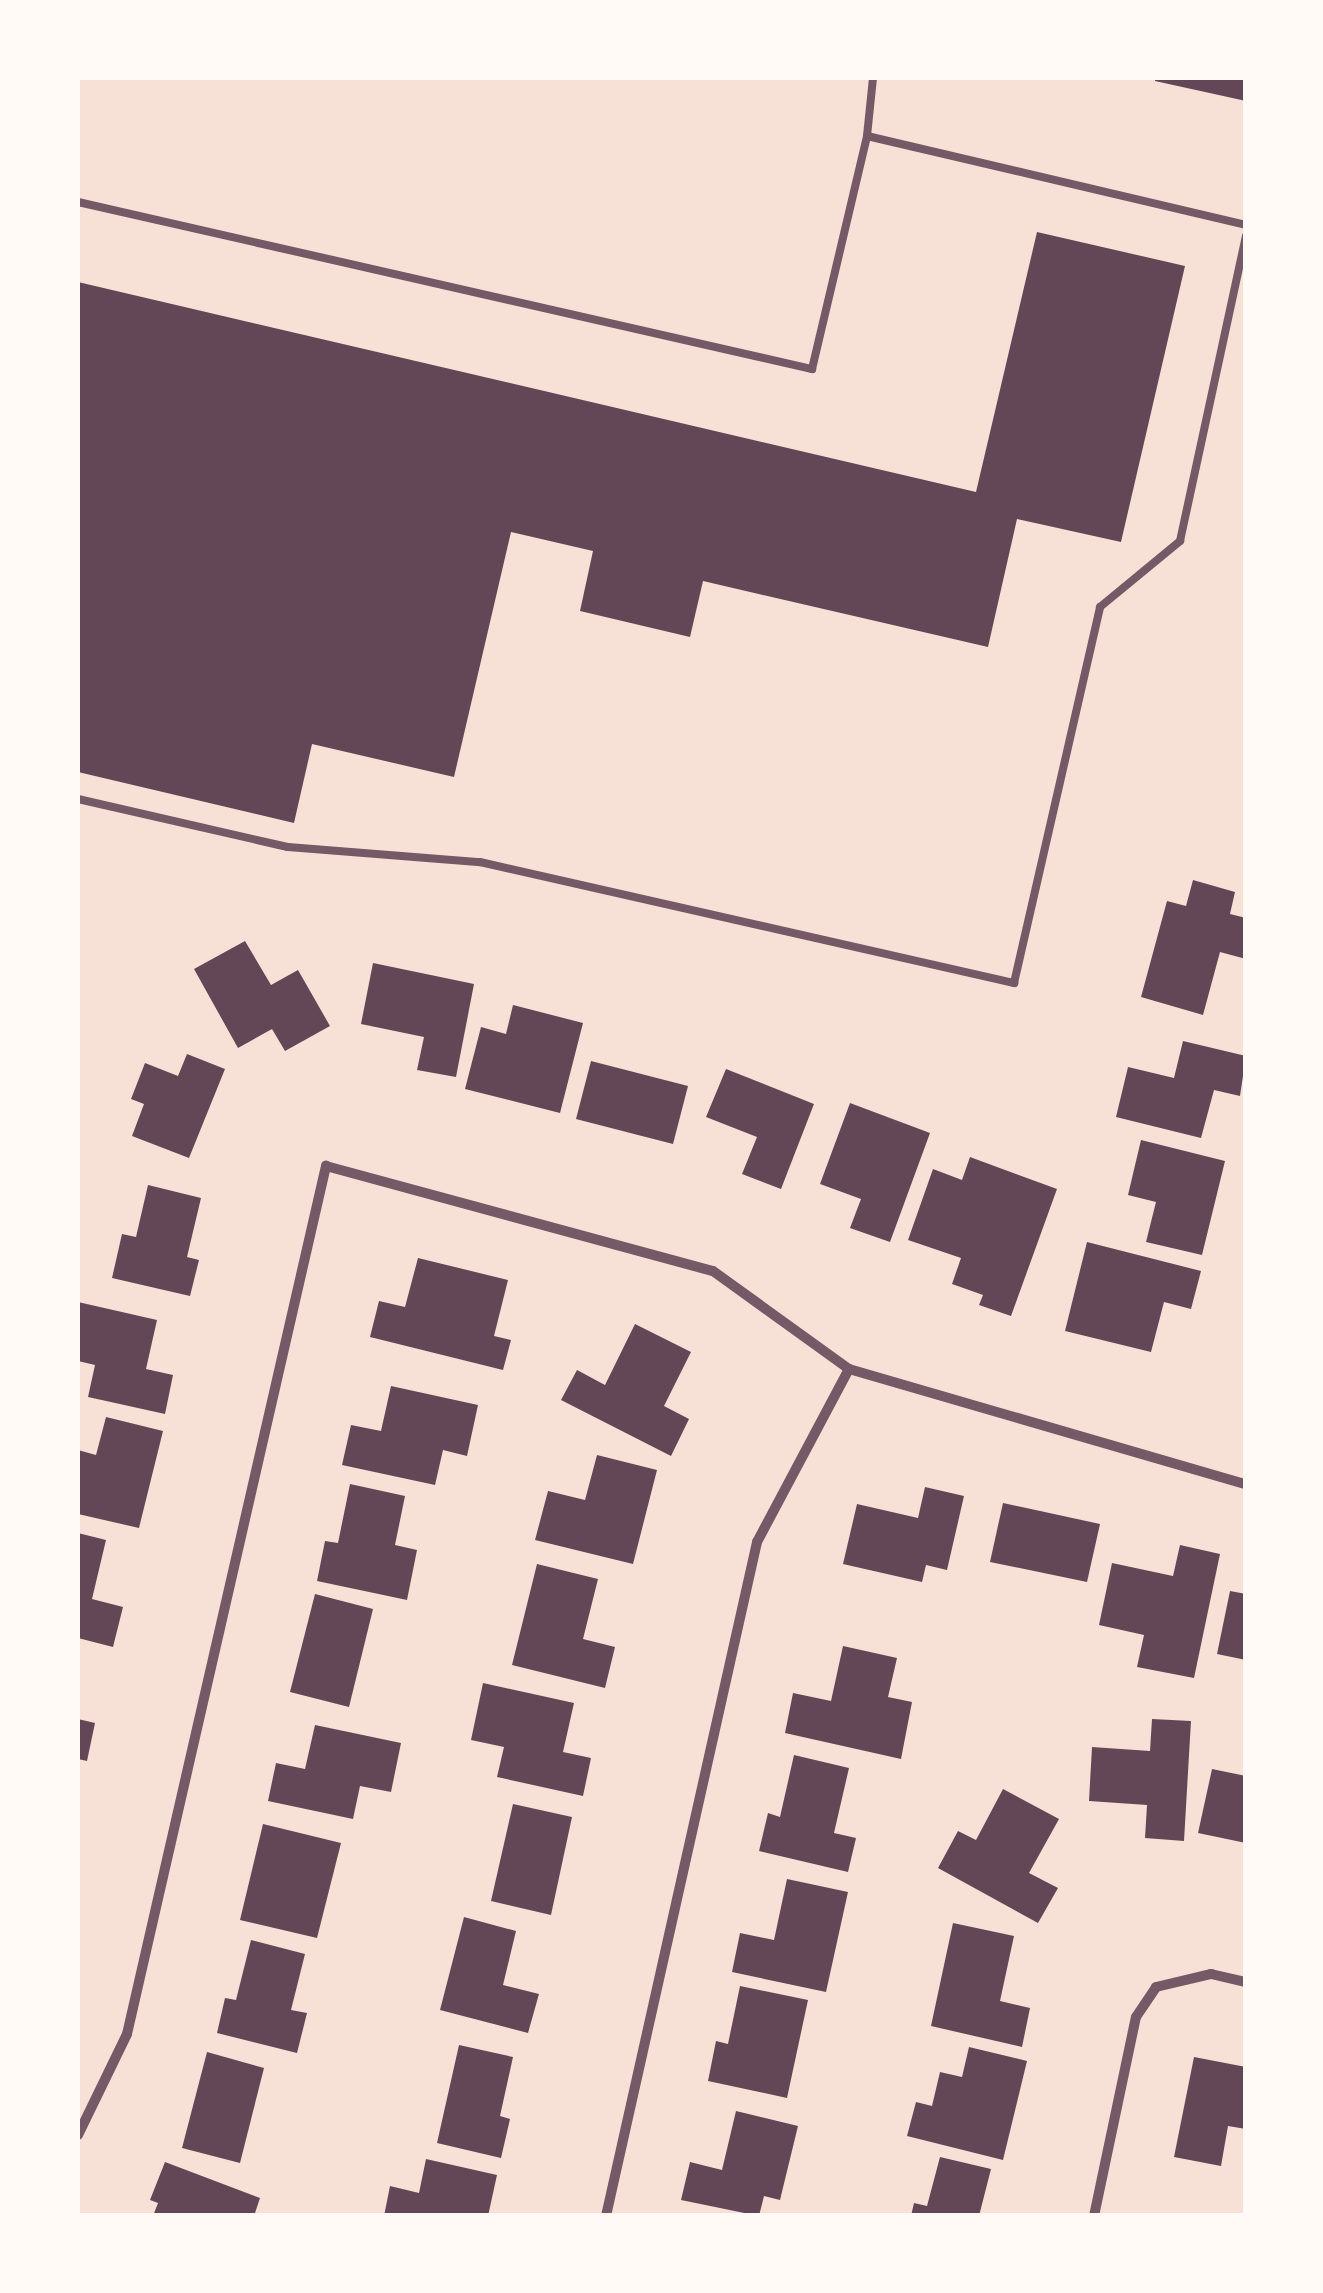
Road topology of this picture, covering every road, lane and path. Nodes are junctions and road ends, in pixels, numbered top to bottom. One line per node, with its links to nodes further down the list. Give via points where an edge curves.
1 (873, 78): 2 (lane)
2 (866, 136): 3 (lane, via 812,369); 4 (lane)
3 (78, 202)
4 (1246, 225)
5 (1246, 236): 6 (lane, via 1180,541 1100,607 1014,983 480,862 288,847)
6 (78, 799)
7 (849, 1369): 8 (street); 10 (street, via 713,1272 326,1166 127,2034); 11 (street, via 757,1542)
8 (1246, 1484)
9 (1246, 1982): 12 (street, via 1211,1974 1156,1987 1136,2017)
10 (78, 2135)
11 (606, 2216)
12 (1094, 2216)

